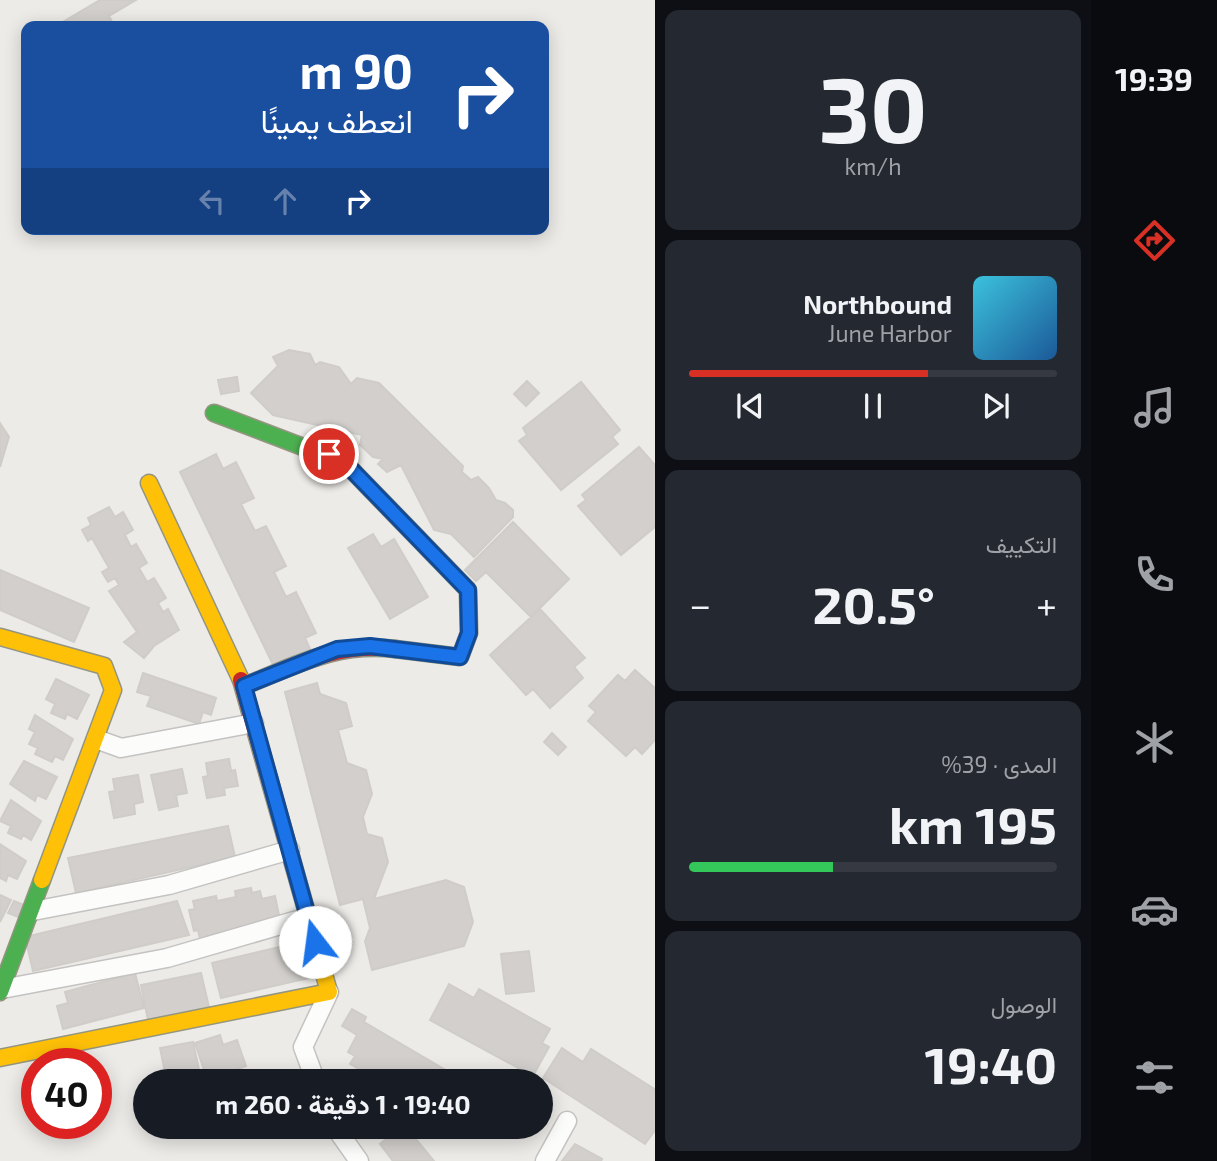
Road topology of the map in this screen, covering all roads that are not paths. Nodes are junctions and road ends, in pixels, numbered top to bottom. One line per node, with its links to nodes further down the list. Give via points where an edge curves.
1 (214, 413): 4 (street, via 345,463 468,590 469,633 460,657 370,646 337,649)
2 (149, 483): 4 (street)
3 (0, 637): 6 (street, via 104,666 113,691)
4 (244, 686): 5 (street)
5 (254, 723): 6 (street, via 121,748); 7 (street)
6 (96, 739): 8 (street)
7 (290, 850): 8 (street, via 169,885); 9 (street)
8 (33, 911): 10 (street)
9 (308, 917): 10 (street, via 167,958); 11 (street)
10 (1, 990)
11 (329, 992): 12 (street); 13 (street, via 303,1047)
12 (0, 1058)
13 (311, 1069)
14 (567, 1121): 17 (street)
15 (343, 1139): 16 (street)
16 (359, 1161)
17 (545, 1161)

